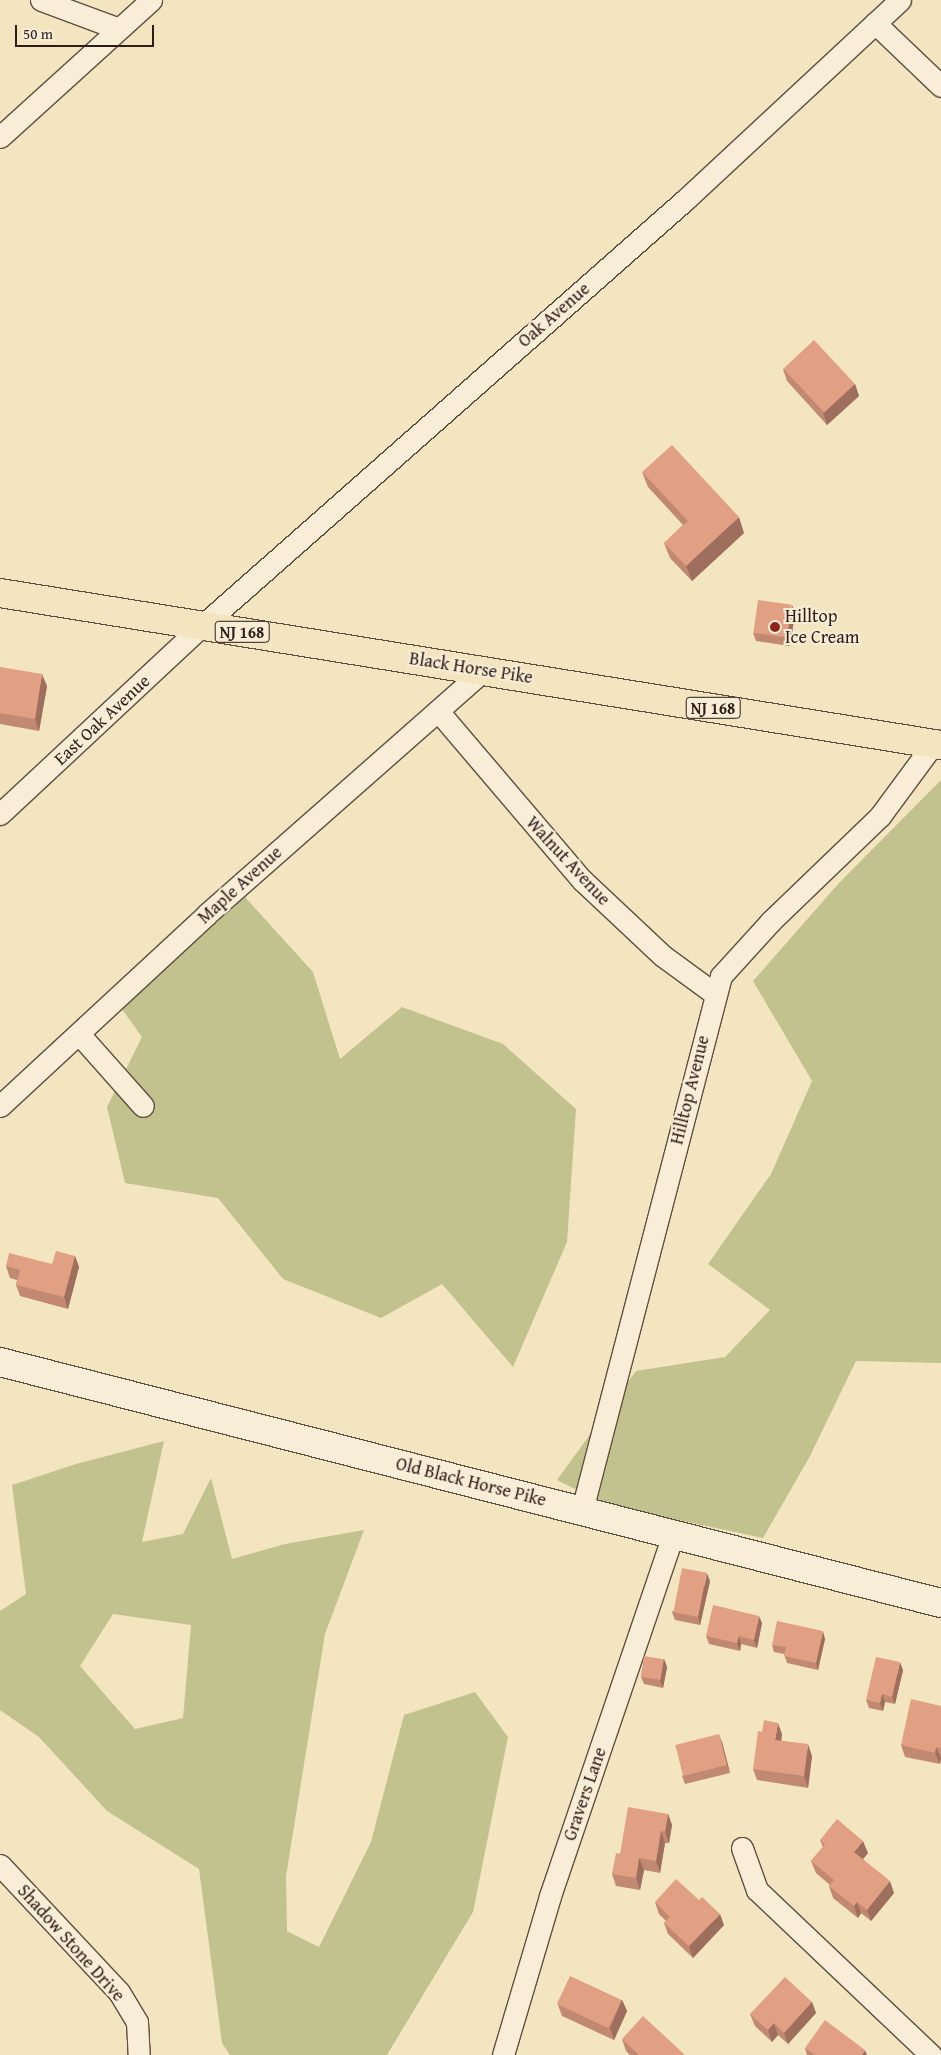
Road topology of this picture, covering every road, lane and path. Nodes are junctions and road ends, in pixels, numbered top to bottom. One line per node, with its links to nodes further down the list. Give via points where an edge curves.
1 (41, 0): 5 (street)
2 (151, 0): 5 (street)
3 (900, 0): 4 (street, Oak Avenue)
4 (875, 23): 6 (street); 9 (street, Oak Avenue, via 686,198)
5 (119, 29): 7 (street)
6 (941, 86)
7 (0, 137)
8 (0, 593): 9 (main road, Black Horse Pike / NJ 168)
9 (203, 626): 10 (main road, Black Horse Pike / NJ 168); 13 (street, East Oak Avenue)
10 (484, 670): 11 (street, Maple Avenue); 12 (main road, Black Horse Pike / NJ 168)
11 (438, 711): 14 (street, Walnut Avenue, via 582,880 663,956); 15 (street, Maple Avenue, via 207,914)
12 (937, 745): 14 (street, Hilltop Avenue, via 880,816 771,921 722,976)
13 (0, 814)
14 (715, 994): 19 (street, Hilltop Avenue)
15 (79, 1034): 16 (street, Maple Avenue); 17 (street)
16 (0, 1106)
17 (143, 1106)
18 (0, 1362): 19 (street, Old Black Horse Pike)
19 (582, 1510): 20 (street, Old Black Horse Pike)
20 (673, 1534): 21 (street, Old Black Horse Pike); 24 (street, Gravers Lane, via 550,1896)
21 (941, 1603)
22 (742, 1848): 26 (street, via 757,1890)
23 (0, 1865): 25 (street, Shadow Stone Drive, via 119,1992 137,2022)
24 (508, 2053)
25 (139, 2055)
26 (931, 2055)

